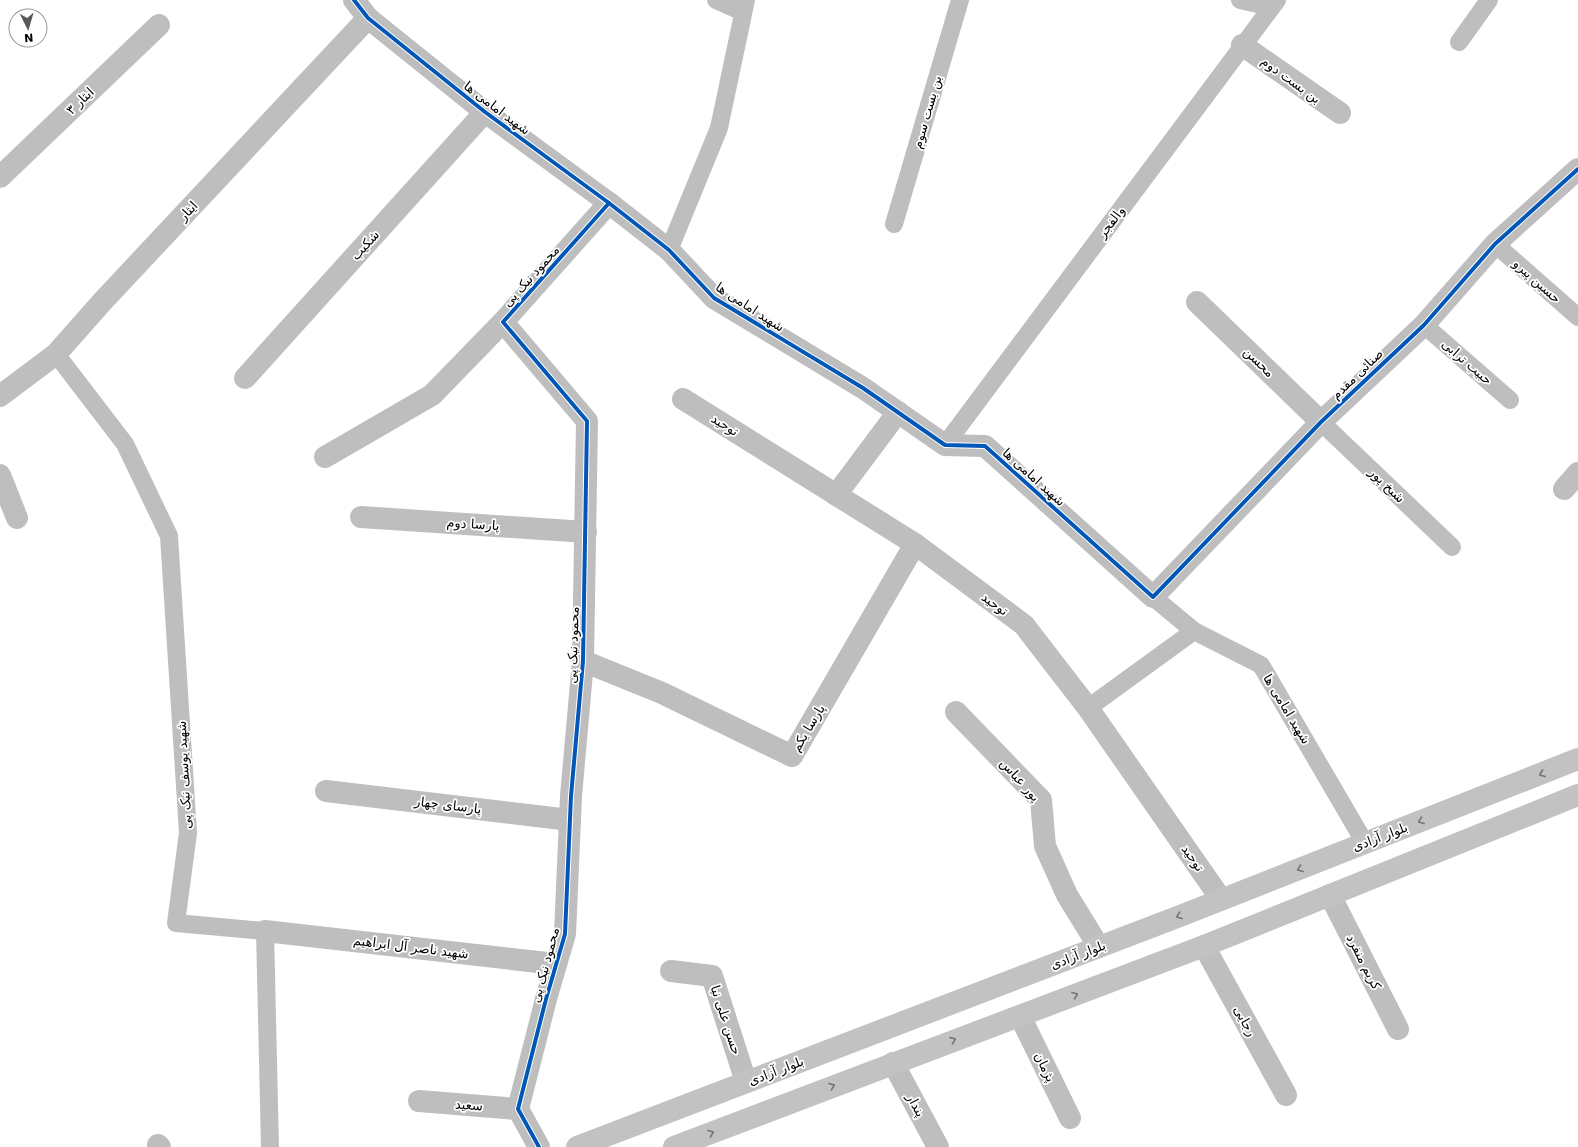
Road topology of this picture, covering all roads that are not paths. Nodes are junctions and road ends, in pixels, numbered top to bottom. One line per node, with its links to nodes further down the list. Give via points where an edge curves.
1 (354, 0): 8 (street, شهید امامی ها)
2 (716, 0): 7 (lane)
3 (960, 0): 17 (lane, بن بست سوم)
4 (1240, 0): 6 (lane)
5 (1489, 0): 10 (lane)
6 (1274, 4): 11 (lane, والفجر)
7 (744, 6): 19 (lane, via 719,128)
8 (368, 18): 12 (street, شهید امامی ها); 24 (street, ایثار)
9 (159, 24): 15 (street, ایثار ۳)
10 (1459, 42)
11 (1242, 45): 13 (street, بن بست دوم); 31 (lane, والفجر)
12 (485, 112): 16 (street, شهید امامی ها); 25 (street, شکیب)
13 (1340, 113)
14 (1578, 169): 18 (street, صنائی مقدم)
15 (0, 176)
16 (609, 203): 19 (street, شهید امامی ها); 22 (street, محمود نیک پی)
17 (894, 224)
18 (1495, 244): 21 (lane, حسین پیرو); 23 (street, صنائی مقدم)
19 (669, 250): 29 (street, شهید امامی ها, via 714,298)
20 (1197, 302): 30 (street, محسن)
21 (1578, 317)
22 (503, 322): 32 (street, محمود نیک پی, via 432,395); 37 (street, محمود نیک پی, via 588,421)
23 (1424, 325): 28 (lane, حبیب ترابی); 30 (street, صنائی مقدم)
24 (56, 354): 26 (street, ایثار); 52 (lane, شهید یوسف نیک پی, via 125,444 169,536 188,833 176,923)
25 (245, 378)
26 (0, 396)
27 (683, 399): 34 (street, توحید)
28 (1510, 400)
29 (898, 412): 31 (street, شهید امامی ها); 34 (street)
30 (1322, 422): 39 (lane, شیخ پور); 40 (street, صنائی مقدم)
31 (945, 445): 40 (street, شهید امامی ها, via 985,446)
32 (325, 457)
33 (0, 475): 36 (street)
34 (836, 495): 38 (street, توحید)
35 (361, 517): 37 (street, پارسا دوم)
36 (17, 518)
37 (586, 532): 42 (street, محمود نیک پی)
38 (915, 544): 42 (street, پارسا یکم, via 792,756 662,693); 43 (street, توحید, via 1024,625)
39 (1452, 547)
40 (1152, 597): 41 (lane, شهید امامی ها)
41 (1194, 631): 43 (lane); 49 (lane, شهید امامی ها, via 1260,665)
42 (583, 661): 48 (street, محمود نیک پی)
43 (1088, 708): 51 (street, توحید)
44 (956, 712): 54 (street, پور عباس, via 1041,800 1045,846 1067,895)
45 (1578, 759): 49 (main road, بلوار آزادی, one-way to 49)
46 (326, 791): 48 (street, پارسای چهار)
47 (1578, 795): 50 (main road)
48 (570, 820): 55 (street, محمود نیک پی, via 565,934)
49 (1365, 843): 51 (main road, بلوار آزادی, one-way to 51)
50 (1330, 895): 53 (main road); 58 (street, کریم منفرد)
51 (1221, 899): 54 (main road, بلوار آزادی, one-way to 54)
52 (265, 931): 55 (street, شهید ناصر آل ابراهیم); 65 (lane)
53 (1204, 946): 57 (main road, one-way to 53); 61 (street, رجایی)
54 (1099, 947): 60 (main road, بلوار آزادی)
55 (556, 964): 63 (street, محمود نیک پی)
56 (671, 971): 60 (street, حسن علی نیا, via 712,976)
57 (1020, 1016): 59 (main road, one-way to 57); 64 (street, پژمان)
58 (1398, 1029)
59 (893, 1063): 68 (main road, one-way to 59); 69 (street, پندار)
60 (746, 1082): 67 (main road, بلوار آزادی)
61 (1286, 1095)
62 (420, 1101): 63 (street, سعید)
63 (518, 1109): 66 (street)
64 (1070, 1118)
65 (270, 1147)
66 (539, 1147)
67 (577, 1147)
68 (674, 1147)
69 (938, 1147)

